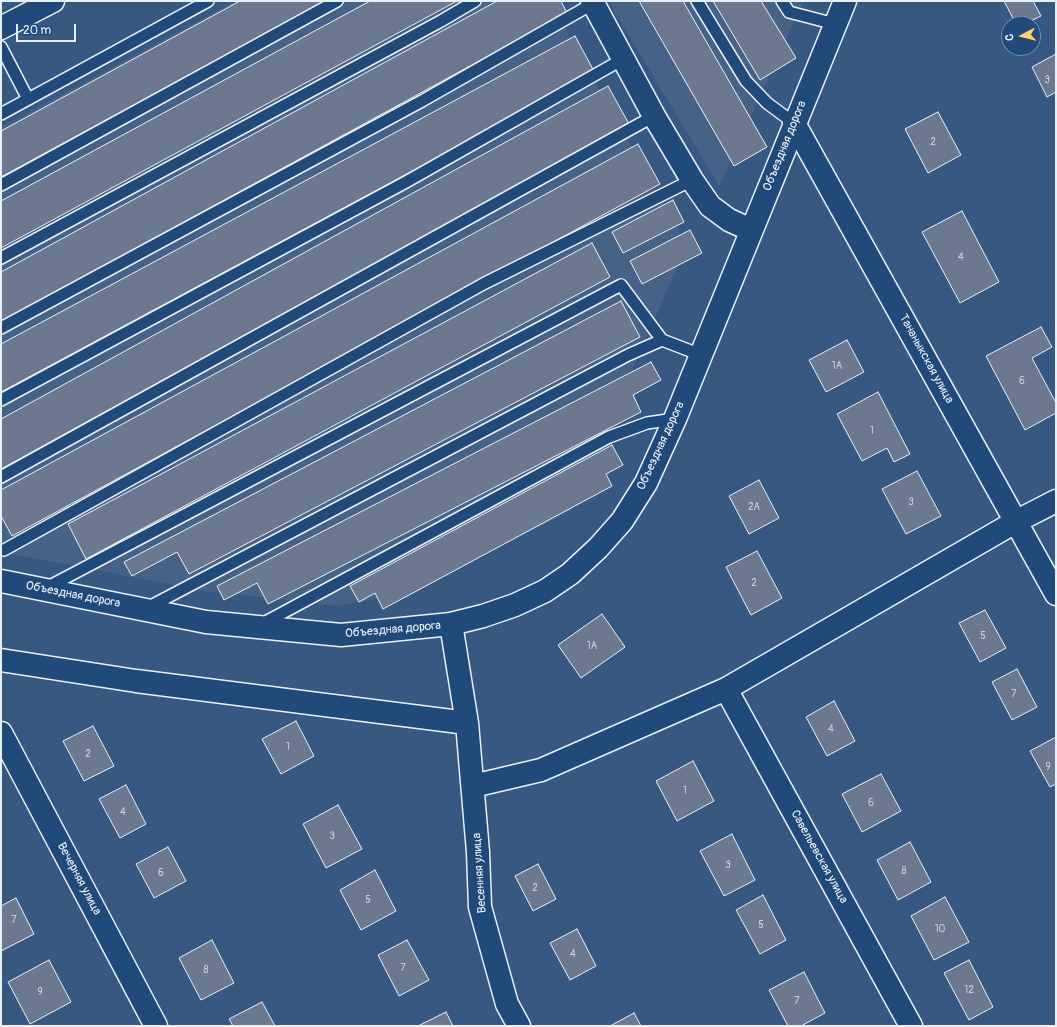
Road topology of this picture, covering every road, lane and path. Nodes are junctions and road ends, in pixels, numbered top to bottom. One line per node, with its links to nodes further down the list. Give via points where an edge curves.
1 (53, 1): 10 (street)
2 (208, 1): 13 (lane)
3 (337, 1): 18 (lane)
4 (475, 1): 20 (lane)
5 (697, 1): 16 (lane, via 746,80 767,103)
6 (782, 1): 9 (lane, via 789,12)
7 (845, 1): 9 (street, Объездная дорога)
8 (593, 2): 12 (street); 21 (lane, via 422,101)
9 (836, 24): 16 (street, Объездная дорога)
10 (1, 28)
11 (1, 46): 13 (lane)
12 (623, 59): 15 (street); 24 (lane, via 406,182)
13 (28, 99): 14 (lane)
14 (1, 114)
15 (654, 116): 17 (street); 26 (lane)
16 (794, 124): 19 (street, Объездная дорога); 28 (street, Тананыкская улица)
17 (692, 180): 19 (street, via 710,206 729,220); 29 (lane, via 485,283)
18 (1, 185)
19 (751, 230): 23 (street, Объездная дорога)
20 (1, 258)
21 (1, 328)
22 (662, 340): 23 (lane); 31 (lane, via 621,285); 33 (lane, via 628,355)
23 (701, 355): 25 (street, Объездная дорога)
24 (1, 400)
25 (675, 419): 34 (street, Объездная дорога, via 646,483 622,521 570,574 545,591 509,607); 35 (lane, via 647,423 609,437)
26 (1, 476)
27 (1056, 501): 28 (street)
28 (1017, 521): 32 (street, Тананыкская улица); 37 (street)
29 (2, 550)
30 (1, 581): 31 (street, Объездная дорога)
31 (43, 589): 33 (street, Объездная дорога)
32 (1056, 594)
33 (145, 609): 35 (street, Объездная дорога, via 206,622)
34 (451, 624): 35 (street, Объездная дорога, via 341,635); 38 (street, Весенняя улица)
35 (255, 627)
36 (1, 660): 38 (street, via 136,681)
37 (726, 689): 40 (street, via 541,770); 43 (street, Савельевская улица)
38 (467, 723): 40 (street, Весенняя улица)
39 (1, 733): 41 (street, Вечерняя улица)
40 (473, 786): 42 (street, Весенняя улица, via 480,907 507,1004)
41 (156, 1026)
42 (519, 1026)
43 (911, 1026)

